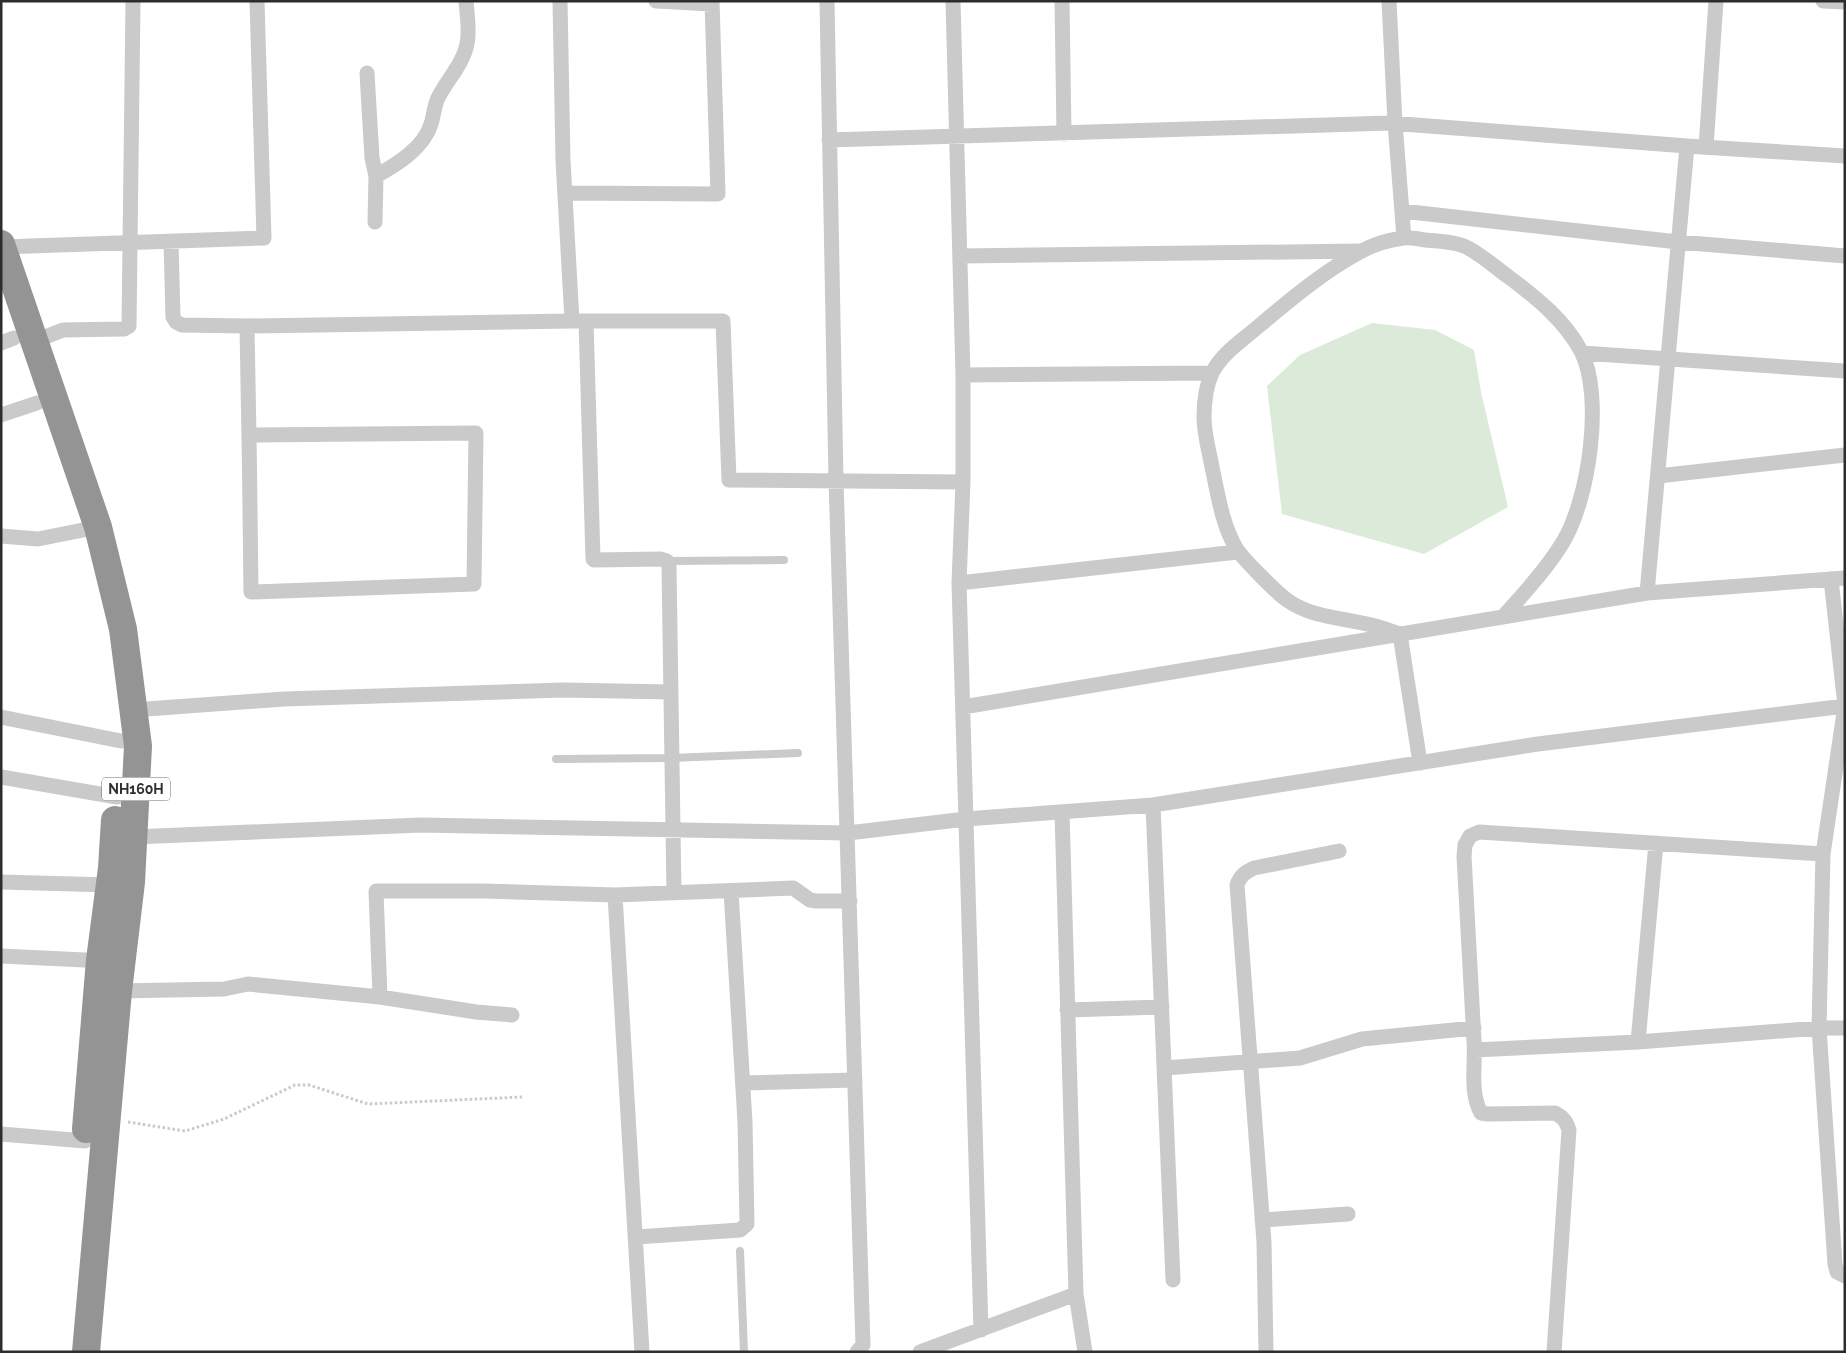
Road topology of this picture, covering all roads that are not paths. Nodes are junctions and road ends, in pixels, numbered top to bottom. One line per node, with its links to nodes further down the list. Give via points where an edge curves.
1 (133, 1): 29 (street)
2 (257, 1): 27 (street, via 264,238)
3 (466, 1): 22 (street, via 467,44 462,59 438,98 431,126 406,157)
4 (560, 1): 23 (street)
5 (656, 1): 13 (street)
6 (827, 1): 18 (street)
7 (953, 1): 17 (street)
8 (1062, 1): 16 (street)
9 (1389, 1): 15 (street)
10 (1716, 1): 20 (street)
11 (1823, 1): 12 (street)
12 (1845, 2)
13 (712, 3): 23 (street, via 718,194)
14 (367, 74): 22 (street)
15 (1395, 123): 16 (street); 19 (street); 24 (street)
16 (1064, 134): 17 (street)
17 (957, 137): 18 (street); 32 (street)
18 (829, 140): 48 (street)
19 (1687, 146): 20 (street); 28 (street)
20 (1706, 147): 21 (street)
21 (1845, 156)
22 (376, 176): 25 (street)
23 (565, 193): 35 (street)
24 (1402, 211): 26 (street); 28 (street)
25 (375, 222)
26 (1404, 238): 31 (street); 38 (street, via 1450,242 1467,247 1550,310)
27 (171, 242): 29 (street); 36 (street, via 173,317 176,322 182,325)
28 (1678, 242): 33 (street); 39 (street)
29 (131, 243): 30 (street); 37 (street, via 127,328 63,330)
30 (2, 246): 37 (highway, NH160H)
31 (1362, 251): 32 (street); 41 (street, via 1291,299 1226,354)
32 (961, 256): 42 (street)
33 (1845, 256)
34 (1, 302): 37 (highway, NH160H)
35 (579, 321): 36 (street); 48 (street, via 723,321 729,480); 54 (street, via 593,559)
36 (247, 326): 45 (street)
37 (17, 341): 43 (highway, NH160H); 50 (highway, NH160H)
38 (1582, 353): 39 (street); 58 (street, via 1592,410 1585,483 1576,514 1564,540 1546,566)
39 (1668, 360): 40 (street); 47 (street)
40 (1845, 371)
41 (1212, 373): 42 (street); 52 (street, via 1206,391 1205,435 1221,512)
42 (963, 375): 49 (street)
43 (37, 403): 44 (street); 50 (highway, NH160H)
44 (1, 414)
45 (249, 435): 45 (street, via 252,592 474,584 476,433)
46 (1845, 455): 47 (street)
47 (1658, 476): 57 (street)
48 (836, 480): 49 (street); 76 (street)
49 (963, 482): 56 (street)
50 (90, 528): 51 (street, via 38,539); 63 (highway, NH160H, via 124,629); 65 (highway, NH160H)
51 (1, 536)
52 (1238, 552): 56 (street); 59 (street, via 1287,600 1302,609)
53 (784, 560): 54 (lane)
54 (667, 561): 60 (street)
55 (1838, 579): 57 (street); 61 (street)
56 (959, 583): 62 (street)
57 (1647, 594): 58 (street)
58 (1503, 617): 59 (street)
59 (1400, 634): 62 (street); 69 (street)
60 (671, 692): 63 (street, via 563,690 294,698); 67 (street)
61 (1845, 706): 69 (street, via 1538,744); 80 (street)
62 (963, 707): 74 (street)
63 (133, 710): 77 (highway, NH160H, via 138,746)
64 (1, 717): 65 (street)
65 (121, 741): 71 (highway, NH160H)
66 (798, 753): 67 (lane)
67 (671, 758): 68 (lane); 75 (street)
68 (556, 759)
69 (1420, 763): 72 (street)
70 (1, 778): 71 (street)
71 (117, 797): 82 (highway, NH160H)
72 (1153, 805): 73 (street); 91 (street)
73 (1062, 812): 74 (street); 92 (street)
74 (966, 819): 76 (street); 112 (street)
75 (673, 830): 76 (street); 77 (street, via 421,825); 84 (street)
76 (848, 833): 86 (street)
77 (133, 836): 88 (highway, NH160H, via 130,882)
78 (1656, 843): 80 (street); 94 (street, via 1479,832 1470,836 1464,856); 97 (street)
79 (1339, 851): 99 (street, via 1254,868 1239,878)
80 (1822, 854): 95 (street)
81 (1, 882): 82 (street)
82 (110, 885): 88 (highway, NH160H)
83 (731, 891): 84 (street); 86 (street, via 793,888 816,902); 102 (street)
84 (674, 893): 85 (street)
85 (615, 895): 90 (street, via 376,891); 107 (street)
86 (850, 902): 101 (street)
87 (1, 956): 88 (street)
88 (111, 961): 89 (highway, NH160H); 104 (highway, NH160H)
89 (118, 991): 90 (street, via 224,989 248,984); 114 (highway, NH160H)
90 (380, 997): 93 (street)
91 (1162, 1007): 92 (street); 100 (street)
92 (1067, 1010): 111 (street)
93 (512, 1015)
94 (1474, 1028): 98 (street); 99 (street, via 1362,1039 1300,1058)
95 (1819, 1028): 96 (street); 97 (street); 109 (street, via 1835,1264 1837,1272)
96 (1845, 1028)
97 (1638, 1042): 98 (street)
98 (1475, 1050): 121 (street, via 1474,1095 1480,1112 1555,1113 1562,1116 1569,1130)
99 (1249, 1062): 100 (street); 106 (street)
100 (1164, 1068): 110 (street)
101 (855, 1080): 102 (street); 117 (street, via 863,1346)
102 (743, 1083): 107 (street, via 747,1224 744,1229)
103 (1, 1134): 104 (street)
104 (85, 1141): 113 (highway, NH160H)
105 (1348, 1214): 106 (street)
106 (1262, 1220): 120 (street)
107 (636, 1237): 115 (street)
108 (740, 1252): 116 (lane)
109 (1845, 1276)
110 (1173, 1280)
111 (1076, 1294): 112 (street); 119 (street)
112 (981, 1330): 118 (street)
113 (68, 1352)
114 (86, 1352)
115 (642, 1352)
116 (744, 1352)
117 (857, 1352)
118 (920, 1352)
119 (1085, 1352)
120 (1266, 1352)
121 (1554, 1352)

